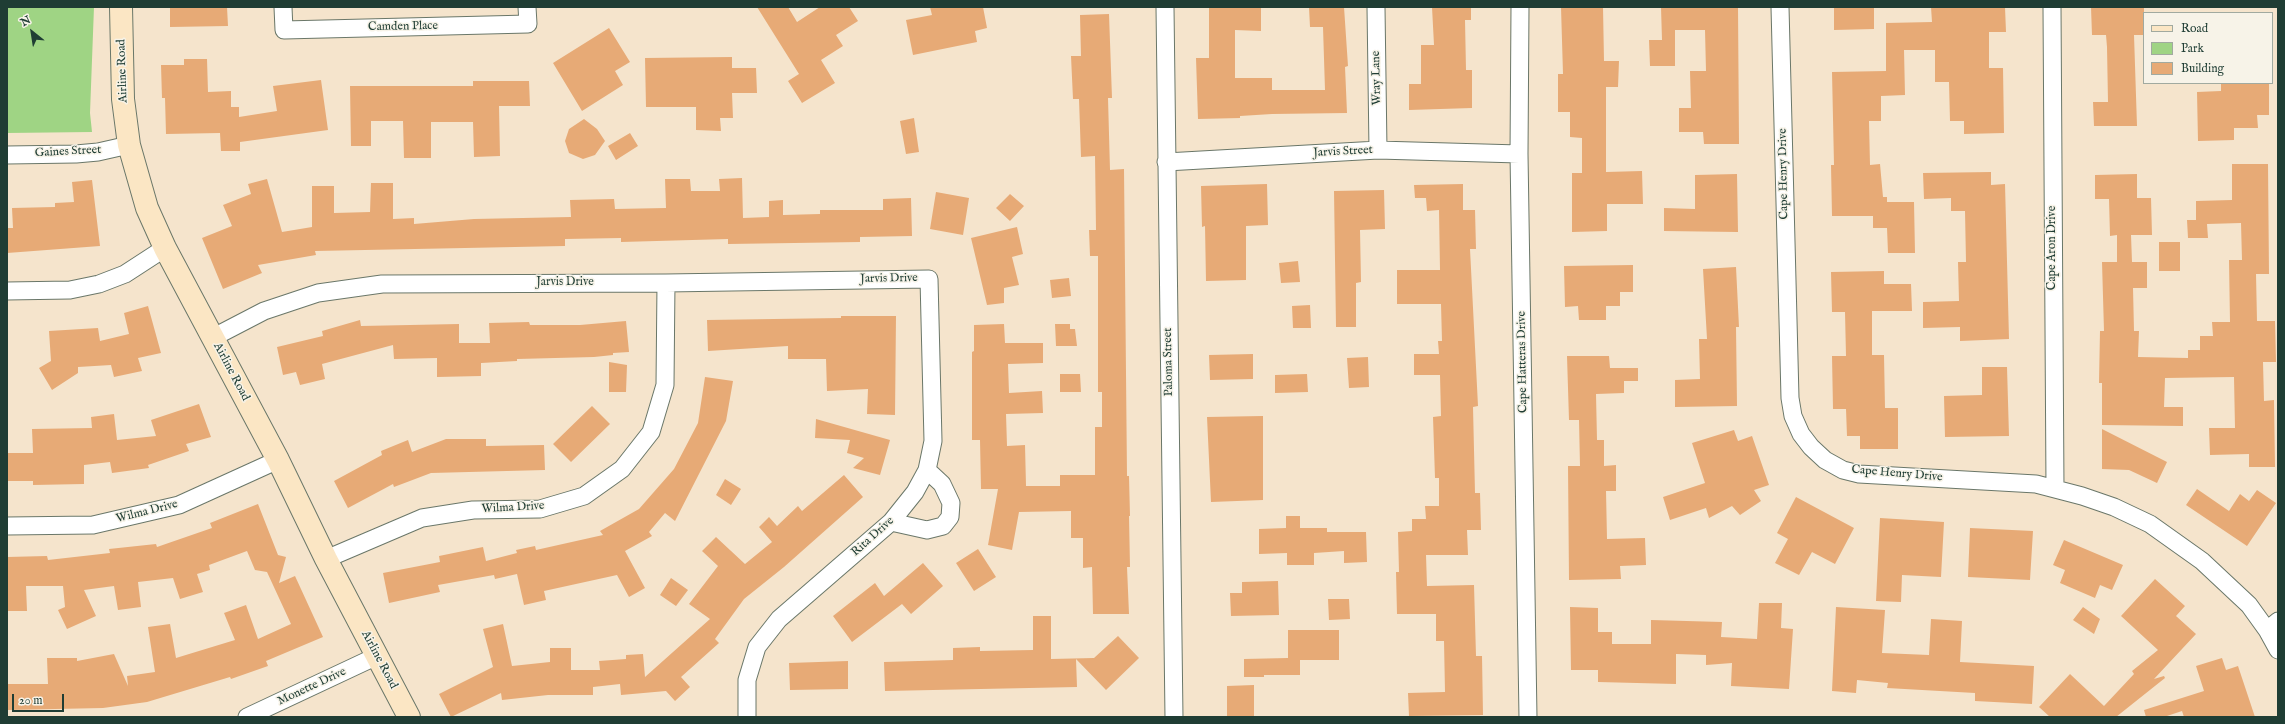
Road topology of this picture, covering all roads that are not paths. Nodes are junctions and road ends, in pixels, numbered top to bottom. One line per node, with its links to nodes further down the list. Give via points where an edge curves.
1 (121, 7): 9 (main road, Airline Road, via 123,92)
2 (283, 7): 3 (street, Camden Place, via 284,30 528,24)
3 (527, 7)
4 (1165, 7): 13 (street, Paloma Street)
5 (1376, 7): 10 (street, Wray Lane)
6 (1520, 7): 11 (street, Cape Hatteras Drive)
7 (1780, 7): 21 (street, Cape Henry Drive, via 1790,398 1793,416 1801,434 1825,460 1843,470 1859,474 1998,481)
8 (2052, 7): 21 (street, Cape Aron Drive)
9 (129, 145): 12 (street, Gaines Street, via 76,154); 14 (main road, Airline Road, via 145,201)
10 (1378, 150): 11 (street, Jarvis Street); 13 (street, Jarvis Street)
11 (1519, 154): 32 (street, Cape Hatteras Drive)
12 (7, 155)
13 (1166, 162): 31 (street, Paloma Street)
14 (165, 248): 17 (street, via 125,274 99,284 70,290); 18 (main road, Airline Road)
15 (929, 279): 16 (street, Jarvis Drive); 20 (street, Rita Drive, via 933,441)
16 (666, 283): 18 (street, Jarvis Drive, via 382,284 318,293 264,312); 24 (street, Wilma Drive, via 665,385 651,432 622,469 584,496 540,508 473,510 422,518)
17 (7, 291)
18 (212, 338): 19 (main road, Airline Road)
19 (278, 460): 23 (street, Wilma Drive, via 179,505 93,525); 24 (main road, Airline Road)
20 (928, 470): 22 (street, Rita Drive, via 915,492); 22 (street, via 942,484 951,503 950,517 943,526 927,530)
21 (2055, 488): 25 (street, Cape Henry Drive, via 2114,507 2150,524 2177,541)
22 (891, 522): 30 (street, Rita Drive, via 779,619 757,647 747,680)
23 (7, 526)
24 (326, 559): 27 (main road, Airline Road)
25 (2273, 626): 26 (street, Cape Henry Drive)
26 (2278, 650)
27 (377, 656): 28 (street, Monette Drive); 29 (main road, Airline Road)
28 (247, 717)
29 (409, 717)
30 (747, 717)
31 (1174, 717)
32 (1528, 717)

